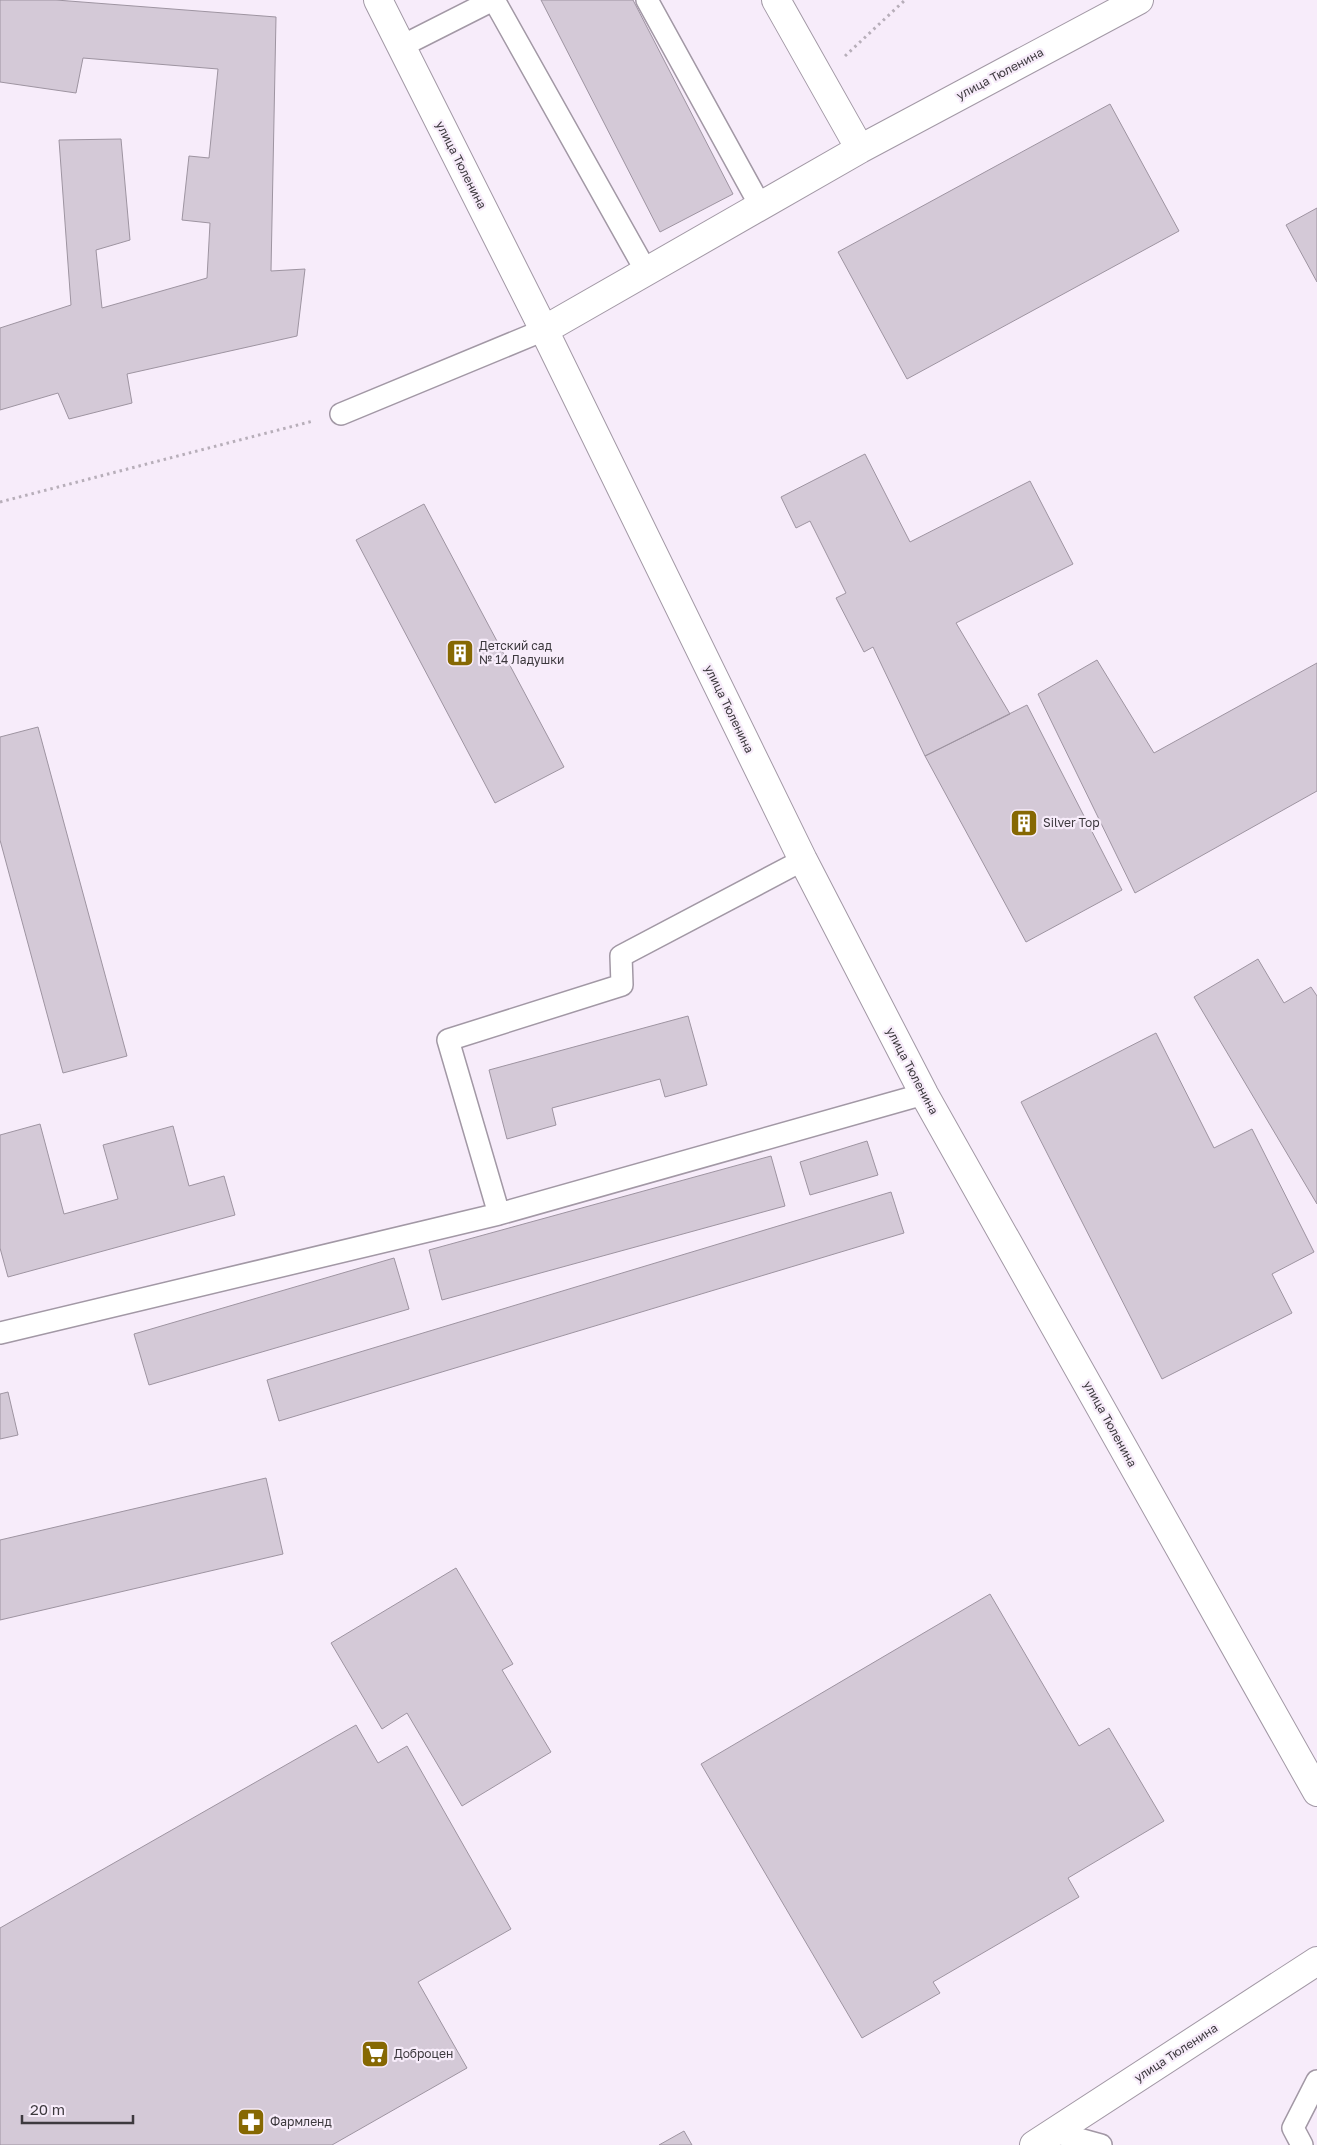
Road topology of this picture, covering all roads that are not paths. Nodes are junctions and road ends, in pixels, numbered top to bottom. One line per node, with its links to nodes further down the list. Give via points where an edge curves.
1 (378, 0): 6 (street, улица Тюленина)
2 (494, 0): 6 (lane); 9 (lane)
3 (647, 0): 8 (lane)
4 (776, 0): 7 (street)
5 (1139, 0): 7 (street, улица Тюленина)
6 (402, 46): 10 (street, улица Тюленина)
7 (860, 149): 8 (street, улица Тюленина)
8 (761, 207): 9 (street, улица Тюленина)
9 (646, 271): 10 (street, улица Тюленина)
10 (544, 330): 11 (lane); 12 (street, улица Тюленина)
11 (340, 414)
12 (802, 860): 13 (street, улица Тюленина); 14 (lane, via 621,956 622,985 448,1040)
13 (924, 1094): 14 (lane); 16 (street, улица Тюленина)
14 (499, 1214): 15 (lane)
15 (0, 1333)
16 (1317, 1792)
17 (1317, 1961): 19 (street, улица Тюленина)
18 (1317, 2081): 21 (lane, via 1293,2128)
19 (1044, 2139): 20 (lane)
20 (1101, 2145)
21 (1302, 2145)

